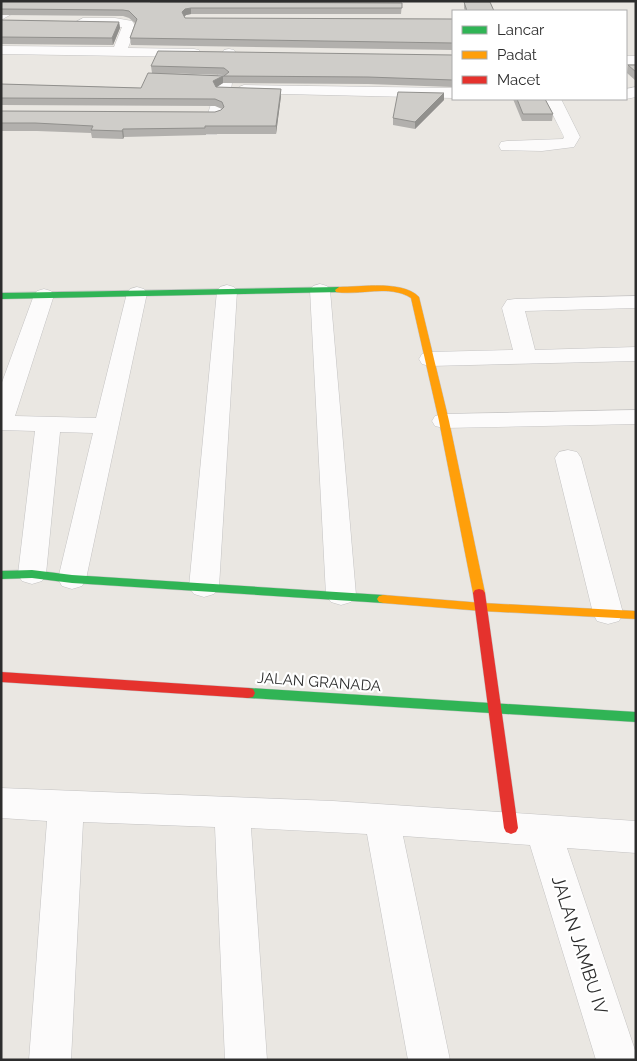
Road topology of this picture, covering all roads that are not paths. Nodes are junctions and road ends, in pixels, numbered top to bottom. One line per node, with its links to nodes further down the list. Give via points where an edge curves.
1 (29, 1): 2 (street)
2 (1, 16)
3 (1, 21): 4 (street)
4 (20, 21)
5 (68, 22): 7 (street, via 128,24)
6 (1, 50): 7 (street)
7 (119, 52): 8 (street)
8 (219, 53): 9 (street); 10 (street)
9 (248, 53)
10 (223, 90): 11 (street); 14 (street)
11 (452, 93)
12 (553, 100): 16 (street, via 572,137 568,143)
13 (196, 113): 14 (street)
14 (215, 113): 15 (street)
15 (211, 131)
16 (507, 146)
17 (320, 290): 18 (street); 25 (street, via 411,293 415,297); 36 (street)
18 (227, 291): 19 (street); 35 (street)
19 (137, 293): 21 (street); 30 (street)
20 (1, 296): 21 (street)
21 (44, 296): 28 (street)
22 (636, 302): 24 (street, via 515,305 513,308)
23 (636, 354): 24 (street)
24 (526, 357): 25 (street)
25 (430, 359): 27 (street)
26 (636, 417): 27 (street)
27 (444, 421): 37 (street)
28 (1, 422): 29 (street)
29 (48, 425): 30 (street); 32 (street)
30 (107, 426): 34 (street)
31 (568, 458): 38 (street)
32 (32, 574): 33 (street); 34 (street)
33 (1, 575)
34 (72, 579): 35 (street)
35 (204, 587): 36 (street)
36 (341, 595): 37 (street)
37 (482, 607): 38 (street); 41 (street)
38 (608, 614): 39 (street)
39 (636, 615)
40 (1, 678): 41 (street, JALAN GRANADA)
41 (496, 708): 42 (street, JALAN GRANADA); 47 (street)
42 (636, 717)
43 (1, 803): 44 (street)
44 (66, 807): 45 (street); 49 (street)
45 (232, 812): 46 (street); 50 (street)
46 (382, 820): 47 (street); 51 (street)
47 (527, 829): 48 (street); 52 (street, JALAN JAMBU IV)
48 (636, 837)
49 (50, 1060)
50 (246, 1060)
51 (429, 1060)
52 (617, 1060)

